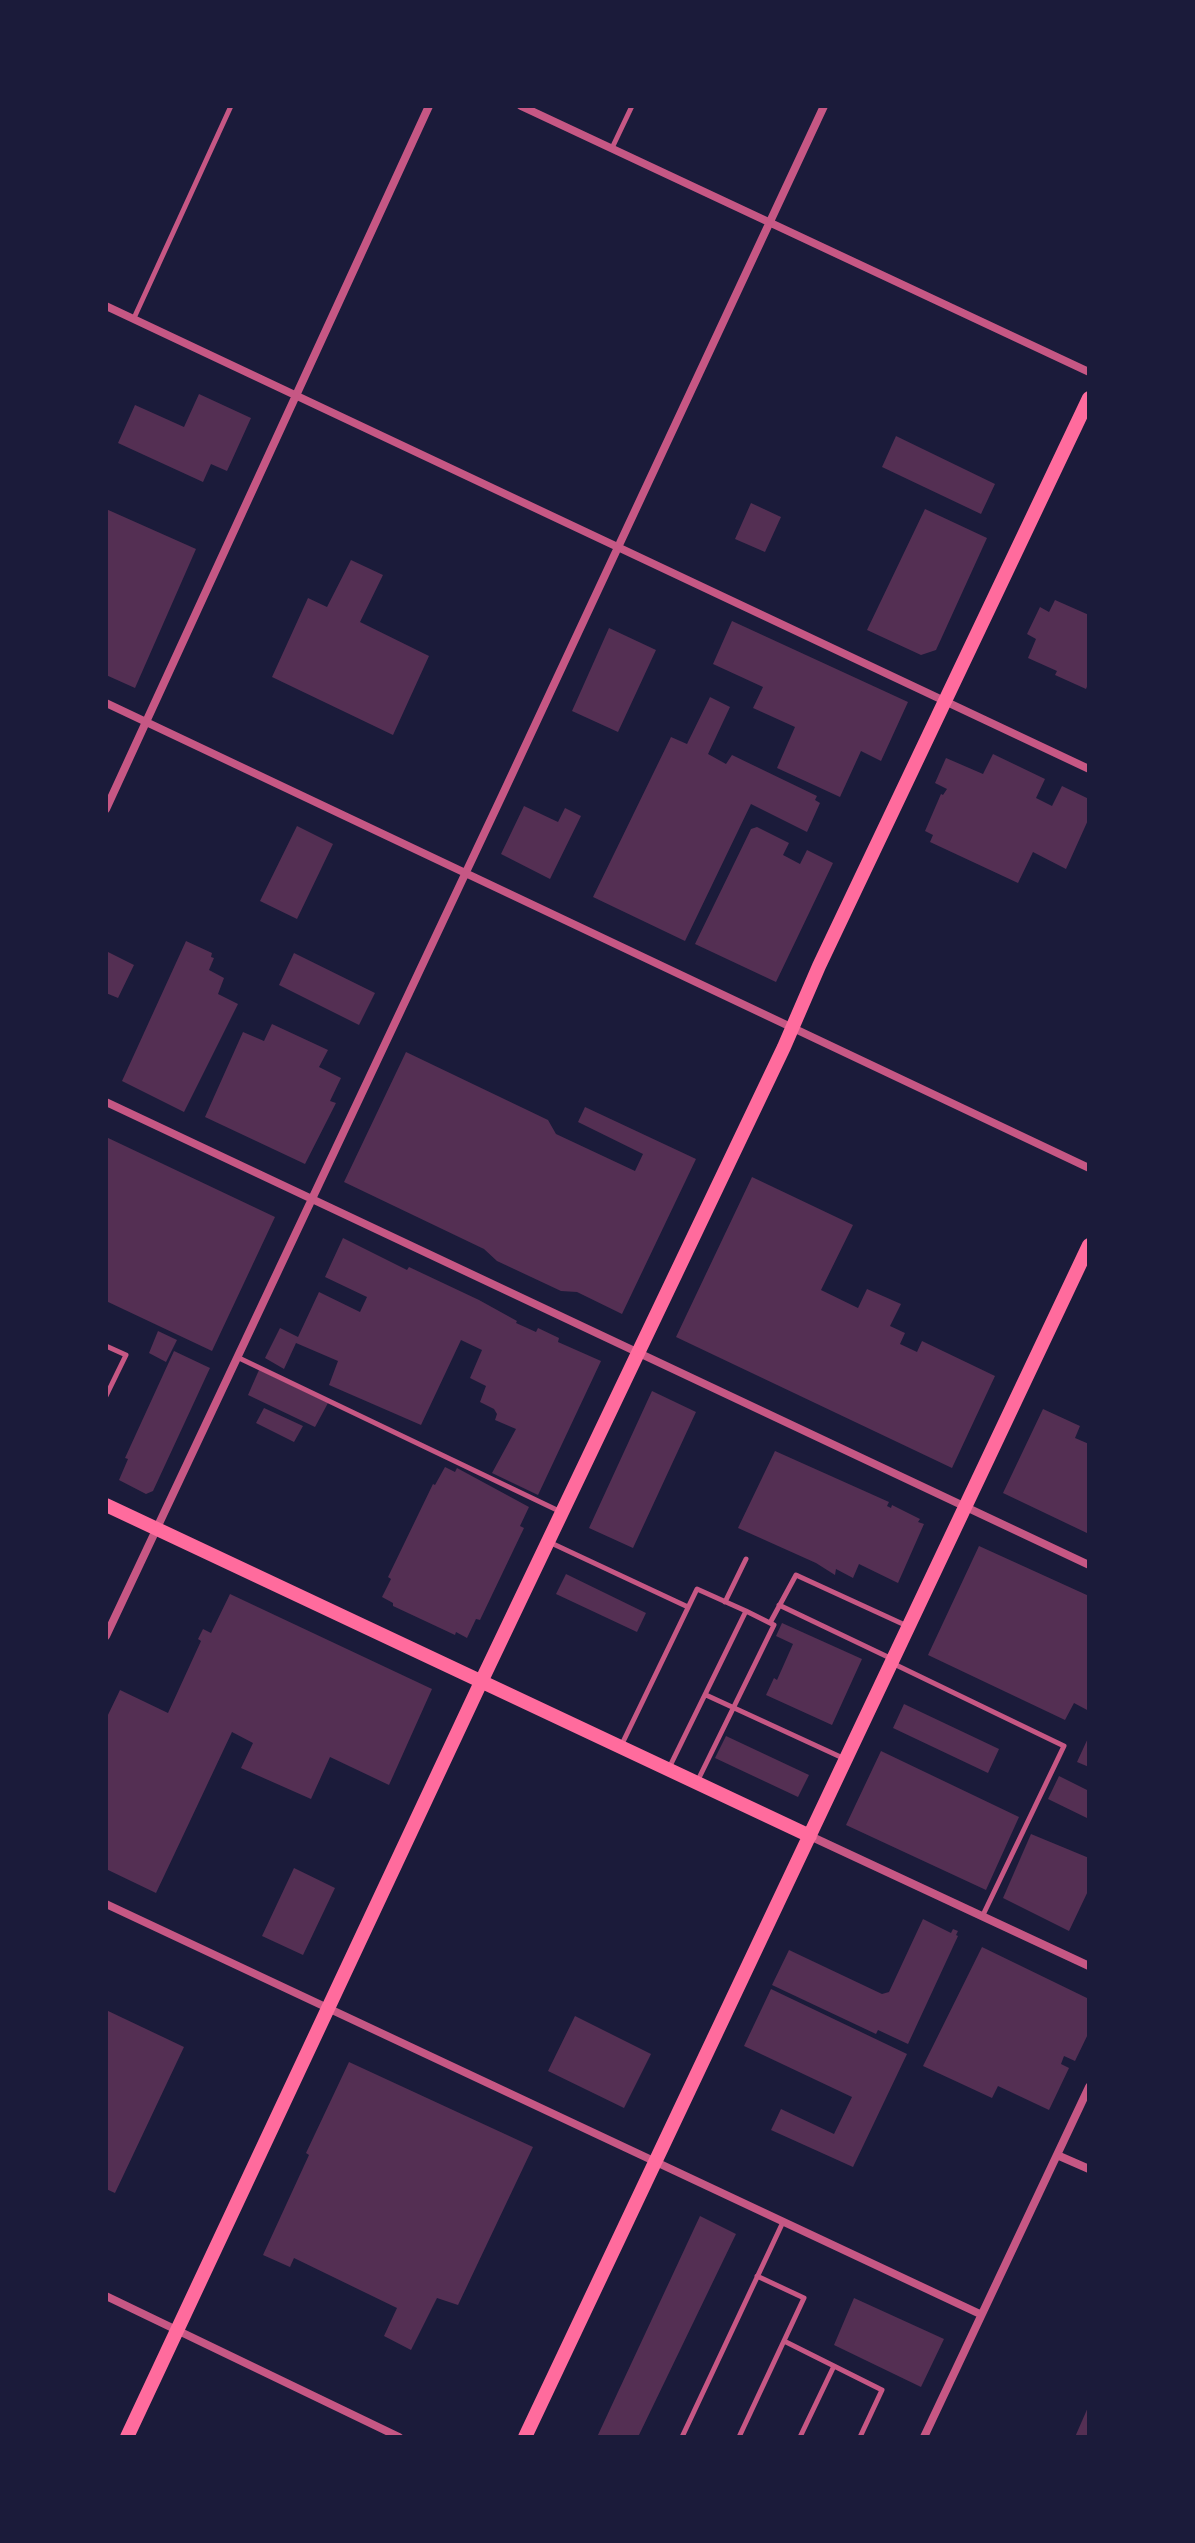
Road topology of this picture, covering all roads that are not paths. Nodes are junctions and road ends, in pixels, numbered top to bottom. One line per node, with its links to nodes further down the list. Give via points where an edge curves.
1 (231, 106): 9 (lane)
2 (429, 106): 11 (street)
3 (521, 106): 6 (street)
4 (632, 106): 6 (lane)
5 (824, 106): 7 (street)
6 (611, 149): 7 (street)
7 (769, 223): 10 (street); 13 (street)
8 (106, 306): 9 (street)
9 (133, 319): 11 (street)
10 (1089, 372)
11 (298, 396): 13 (street); 16 (street)
12 (1089, 398): 14 (main road)
13 (617, 547): 14 (street); 19 (street)
14 (945, 702): 17 (street); 20 (main road)
15 (106, 703): 16 (street)
16 (147, 721): 18 (street); 19 (street)
17 (1089, 769)
18 (106, 809)
19 (466, 872): 20 (street); 23 (street)
20 (791, 1027): 22 (street); 26 (main road)
21 (106, 1102): 23 (street)
22 (1089, 1168)
23 (314, 1199): 26 (street); 27 (street)
24 (1089, 1245): 30 (main road)
25 (106, 1346): 28 (lane, via 126,1355)
26 (638, 1353): 30 (street); 31 (main road)
27 (239, 1358): 31 (lane); 32 (street)
28 (106, 1396)
29 (106, 1505): 32 (main road)
30 (965, 1506): 35 (street); 41 (main road)
31 (562, 1512): 33 (main road)
32 (158, 1529): 42 (street); 44 (main road)
33 (548, 1542): 38 (lane); 44 (main road)
34 (746, 1559): 36 (lane)
35 (1089, 1565)
36 (725, 1602): 38 (lane, via 697,1589); 39 (lane)
37 (779, 1605): 40 (lane); 41 (lane, via 796,1575); 43 (lane)
38 (688, 1607): 47 (lane)
39 (746, 1611): 40 (lane); 45 (lane)
40 (770, 1623): 46 (lane, via 774,1625)
41 (909, 1627): 43 (main road)
42 (106, 1636)
43 (892, 1662): 48 (main road); 53 (lane, via 1064,1746)
44 (481, 1682): 47 (main road); 55 (main road)
45 (706, 1695): 46 (lane); 49 (lane)
46 (734, 1708): 48 (lane); 50 (lane)
47 (620, 1747): 49 (main road)
48 (845, 1760): 51 (main road)
49 (668, 1770): 50 (main road)
50 (697, 1783): 51 (main road)
51 (810, 1836): 53 (street); 58 (main road)
52 (106, 1904): 55 (street)
53 (982, 1918): 54 (street)
54 (1089, 1966)
55 (328, 2010): 58 (street); 64 (main road)
56 (1089, 2087): 57 (street)
57 (1057, 2155): 59 (street); 63 (street)
58 (654, 2162): 60 (street); 69 (main road)
59 (1089, 2169)
60 (783, 2222): 61 (lane); 63 (street)
61 (757, 2276): 65 (lane, via 804,2298); 70 (lane)
62 (106, 2296): 64 (street)
63 (980, 2314): 74 (street)
64 (178, 2329): 67 (main road); 68 (street)
65 (784, 2341): 66 (lane); 71 (lane)
66 (834, 2366): 72 (lane); 73 (lane, via 882,2390)
67 (127, 2437)
68 (399, 2437)
69 (525, 2437)
70 (682, 2437)
71 (739, 2437)
72 (800, 2437)
73 (860, 2437)
74 (924, 2437)

